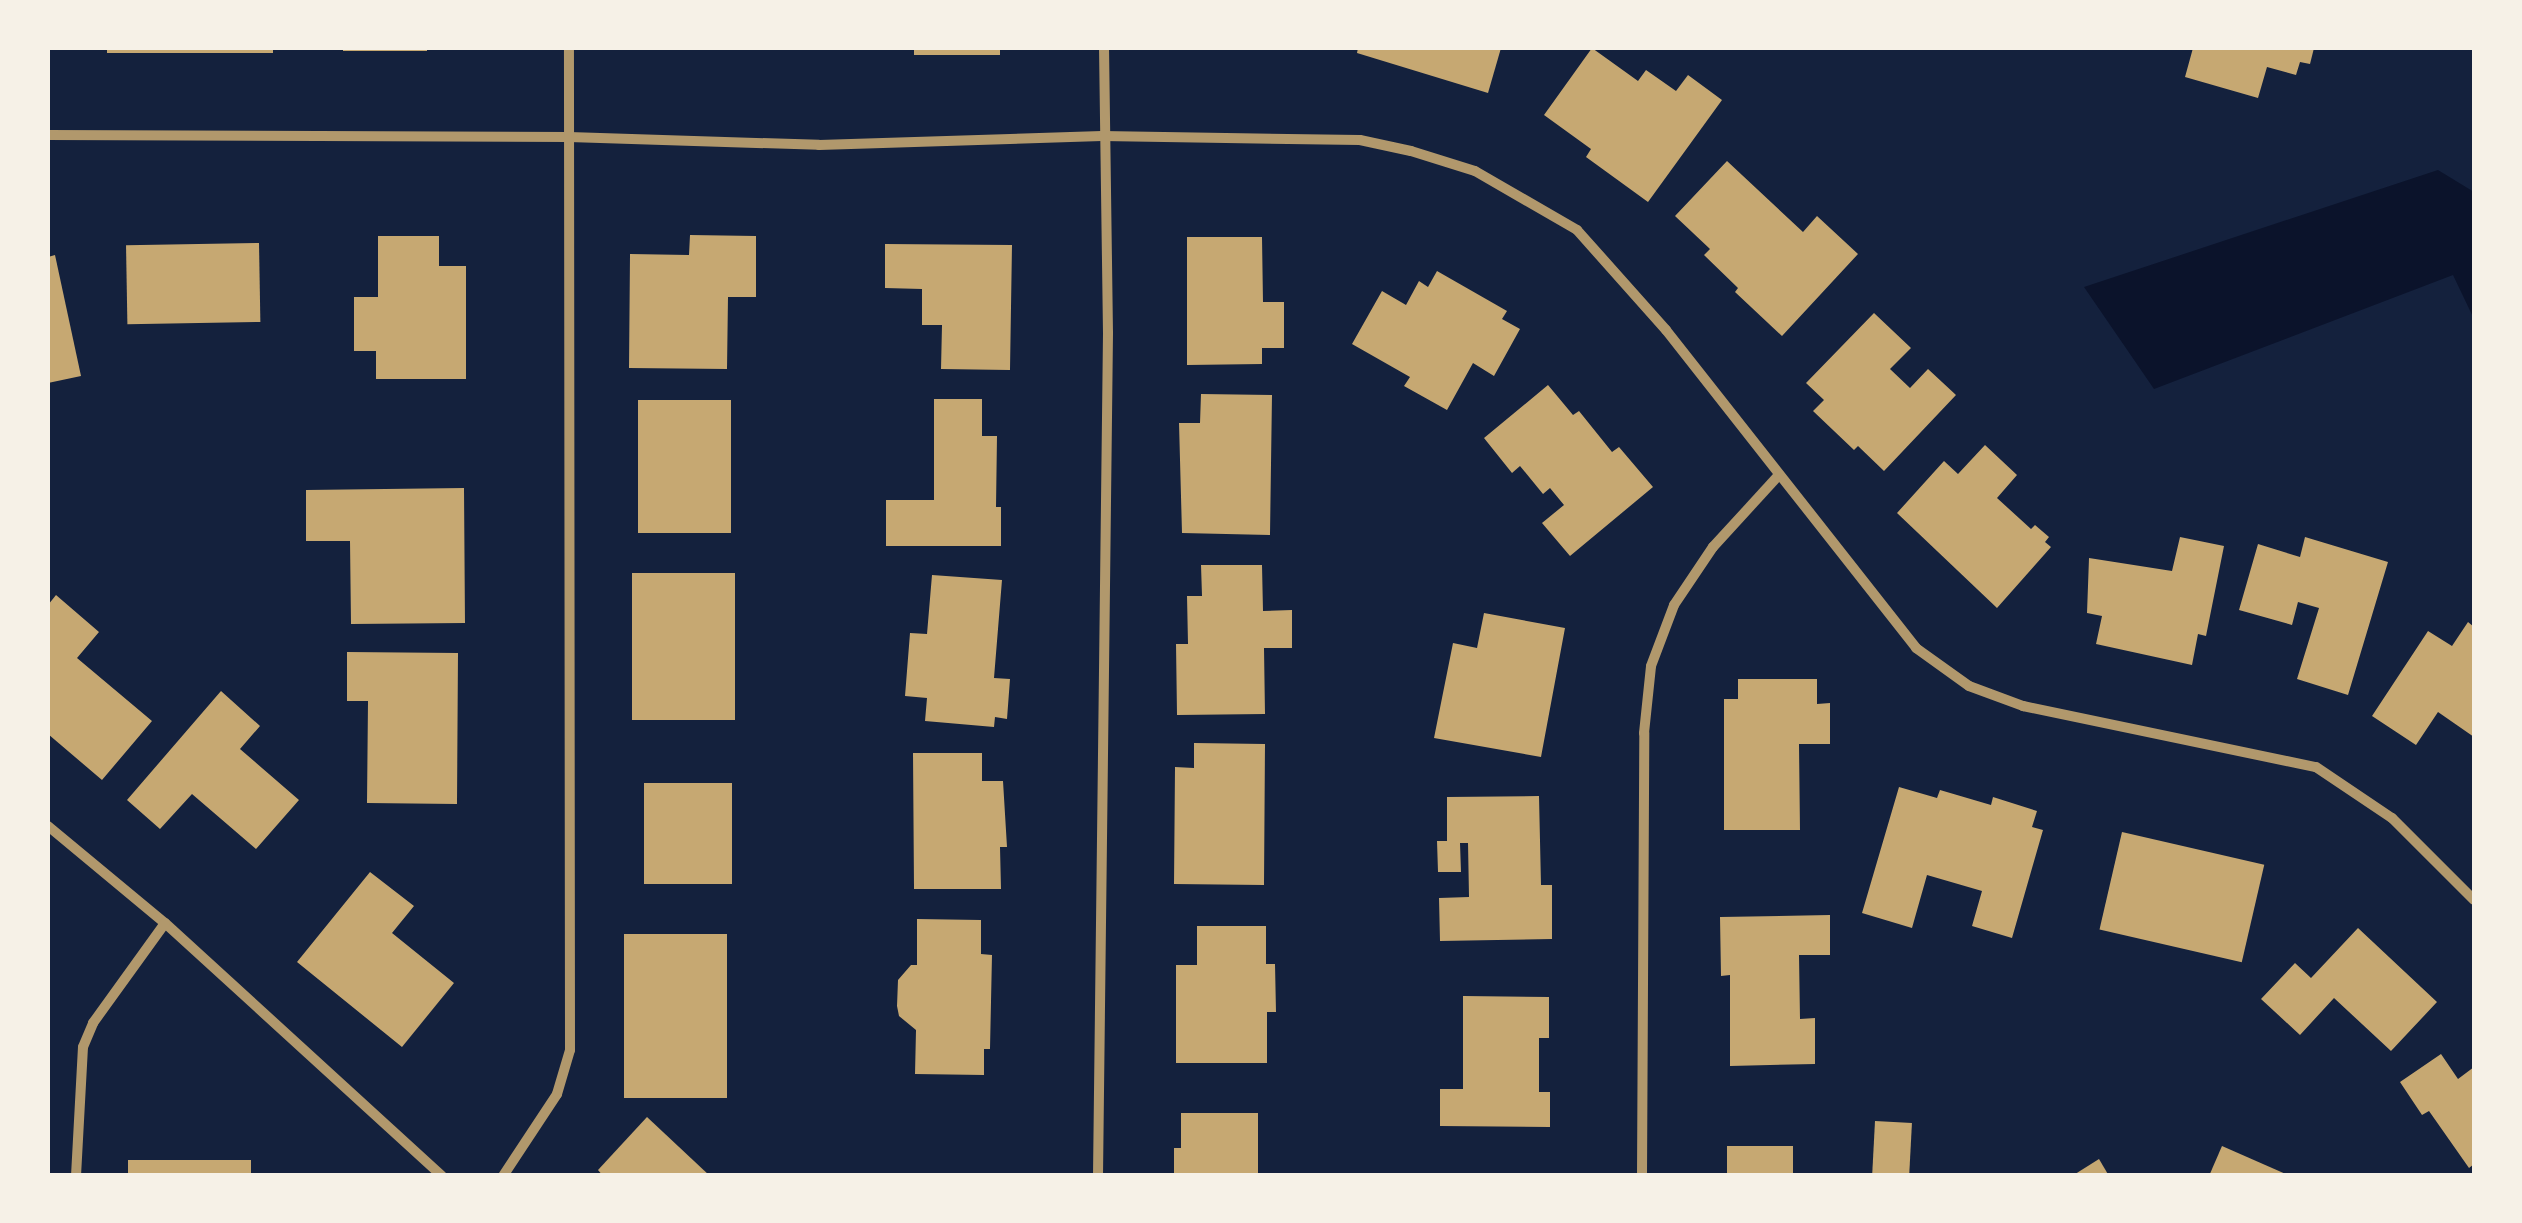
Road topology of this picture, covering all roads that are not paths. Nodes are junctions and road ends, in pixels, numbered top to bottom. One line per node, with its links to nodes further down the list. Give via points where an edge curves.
1 (569, 48): 5 (street)
2 (1104, 48): 4 (street)
3 (48, 135): 5 (street)
4 (1102, 136): 5 (street, via 819,144); 6 (street, via 1360,140 1474,171 1576,230 1666,330); 13 (street, via 1108,333)
5 (569, 137): 12 (street, via 570,1050 557,1094)
6 (1779, 475): 8 (street, via 1916,648 1968,686 2023,706 2316,767 2392,818); 14 (street, via 1713,548 1674,604 1650,666)
7 (48, 826): 9 (street)
8 (2474, 900)
9 (165, 923): 10 (street, via 83,1047); 11 (street)
10 (76, 1176)
11 (442, 1176)
12 (503, 1176)
13 (1098, 1176)
14 (1642, 1176)

